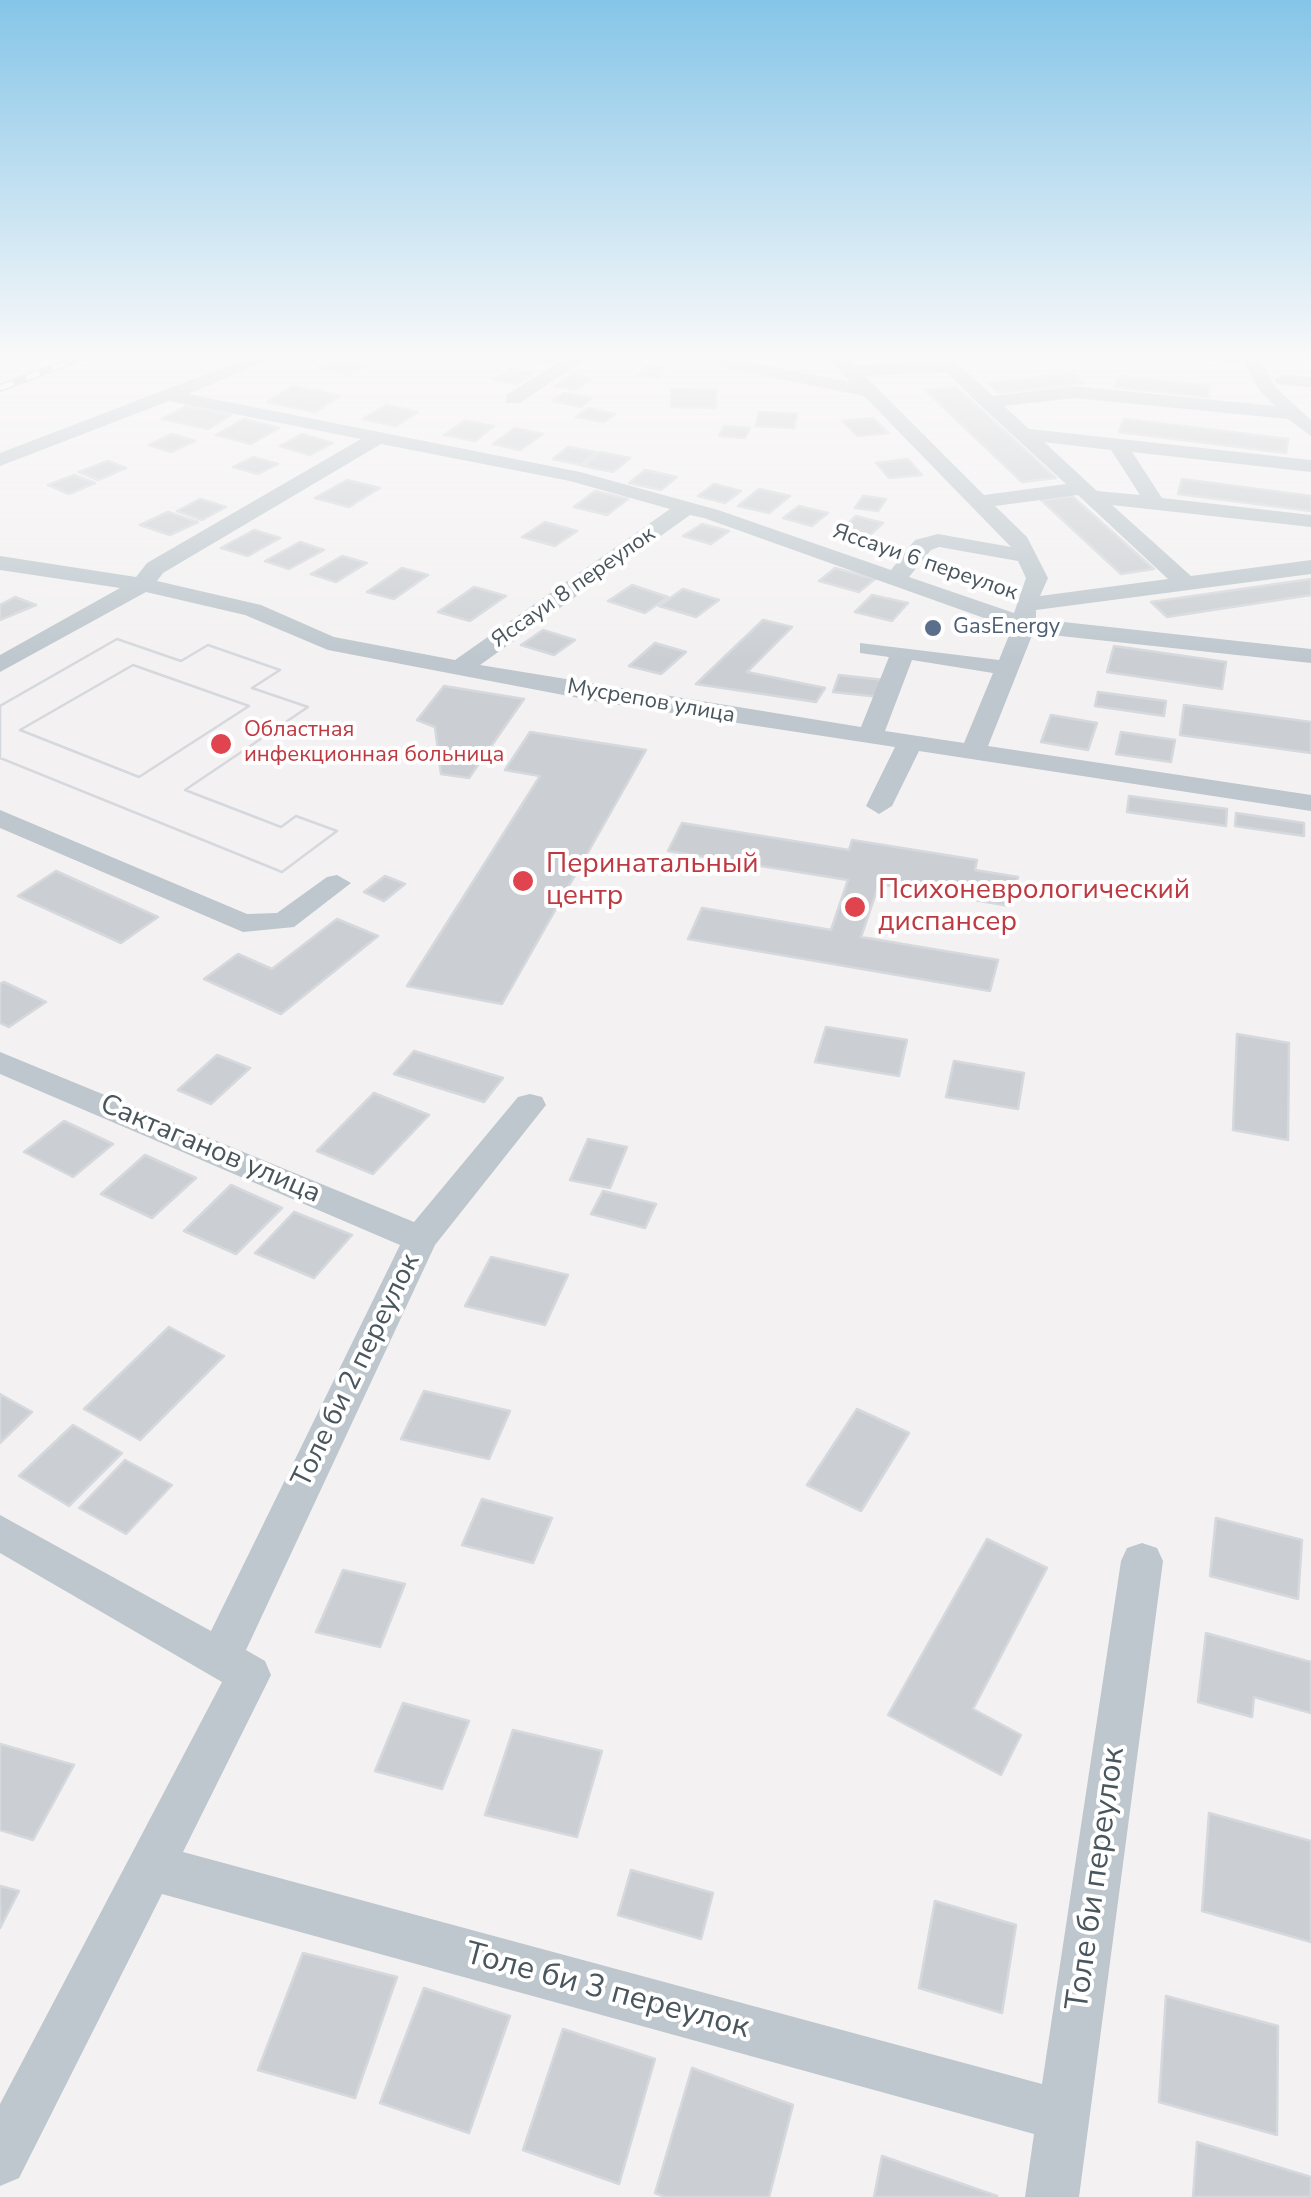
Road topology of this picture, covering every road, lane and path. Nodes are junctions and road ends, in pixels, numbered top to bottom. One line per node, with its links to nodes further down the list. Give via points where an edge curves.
1 (345, 457): 18 (street, via 155,568)
2 (472, 457): 11 (street, Яссауи 6 переулок)
3 (935, 457): 9 (street)
4 (1048, 457): 8 (street)
5 (1126, 457): 10 (street)
6 (1228, 457): 7 (street)
7 (1311, 466)
8 (1086, 492): 9 (street); 10 (street); 17 (street)
9 (980, 502): 13 (street)
10 (1155, 503): 12 (street)
11 (688, 508): 16 (street, Яссауи 6 переулок); 24 (street, Яссауи 8 переулок)
12 (1311, 521)
13 (1026, 556): 16 (street, via 938,540 923,544); 19 (street, via 1038,578)
14 (0, 563): 18 (street, Мусрепов улица)
15 (1311, 567): 17 (street)
16 (896, 579): 19 (street, Яссауи 6 переулок)
17 (1186, 584): 19 (street)
18 (142, 585): 23 (street); 24 (street, Мусрепов улица, via 253,610 328,642)
19 (1025, 614): 22 (street); 25 (street)
20 (868, 648): 21 (street)
21 (903, 652): 25 (street); 26 (street)
22 (1311, 656)
23 (0, 665)
24 (460, 668): 26 (street, Мусрепов улица)
25 (1007, 668): 28 (street)
26 (869, 738): 27 (street, Мусрепов улица)
27 (909, 744): 28 (street, Мусрепов улица); 30 (street)
28 (972, 753): 29 (street, Мусрепов улица)
29 (1311, 803)
30 (879, 806)
31 (0, 818): 32 (street, via 242,923 284,921)
32 (337, 883)
33 (0, 1062): 35 (street, Сактаганов улица)
34 (530, 1105): 35 (street, Толе би 2 переулок)
35 (420, 1238): 38 (street, Толе би 2 переулок)
36 (0, 1532): 38 (street)
37 (1142, 1561): 40 (street, Толе би переулок)
38 (234, 1667): 39 (street, Толе би 2 переулок)
39 (150, 1868): 40 (street, Толе би 3 переулок); 41 (street, Толе би 2 переулок)
40 (1064, 2116): 42 (street, Толе би переулок)
41 (0, 2159)
42 (1052, 2197)

